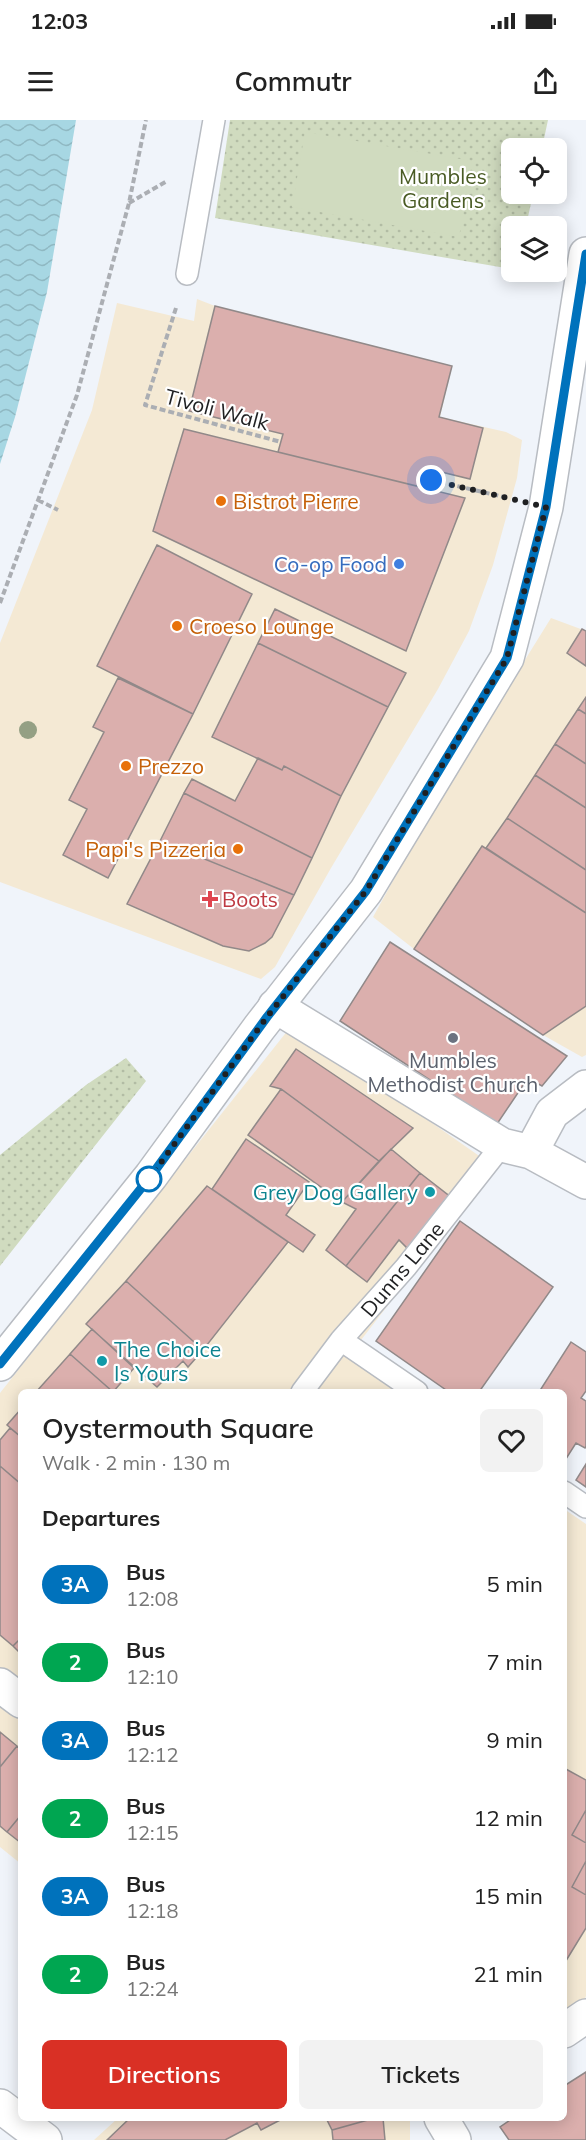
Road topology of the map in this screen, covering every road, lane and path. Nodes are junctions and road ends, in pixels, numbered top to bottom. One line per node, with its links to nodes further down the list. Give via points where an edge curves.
1 (146, 120): 7 (path, via 129,203 77,395)
2 (214, 120): 4 (lane)
3 (586, 254): 8 (main road)
4 (187, 274): 5 (path, Tivoli Walk, via 145,405)
5 (281, 442)
6 (431, 480): 8 (path)
7 (38, 500): 9 (path); 10 (path)
8 (546, 507): 11 (main road, via 507,658 366,891)
9 (58, 510)
10 (0, 603)
11 (275, 1006): 13 (main road); 16 (main road, via 151,1176)
12 (586, 1087): 13 (main road, via 552,1113)
13 (517, 1149): 14 (main road); 15 (lane, Dunns Lane)
14 (586, 1182)
15 (341, 1340): 17 (lane, Dunns Lane); 18 (lane)
16 (0, 1364)
17 (304, 1389)
18 (413, 1389)
19 (567, 1494): 20 (lane)
20 (586, 1507)
21 (0, 1685): 22 (main road)
22 (18, 1699)
23 (586, 2016): 24 (main road)
24 (567, 2029)
25 (0, 2106): 26 (main road)
26 (18, 2120)
27 (20, 2121): 28 (main road)
28 (45, 2140)

